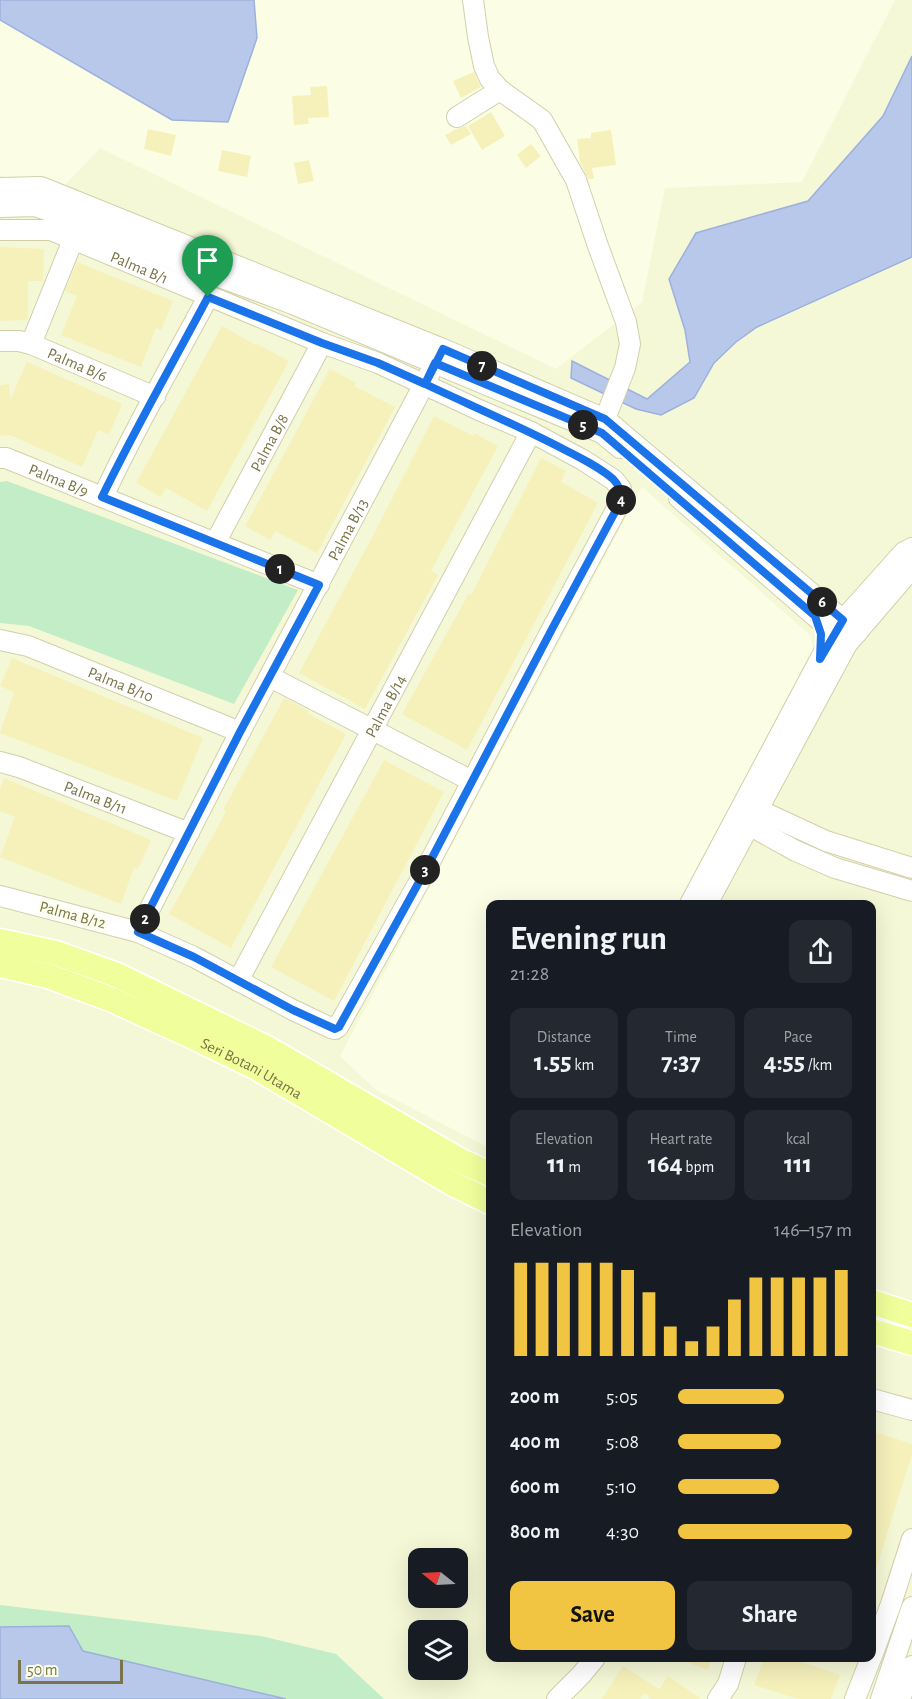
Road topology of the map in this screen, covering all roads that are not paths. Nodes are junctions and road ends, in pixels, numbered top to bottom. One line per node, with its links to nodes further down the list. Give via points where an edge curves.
1 (473, 0): 2 (street, via 484,66)
2 (500, 90): 3 (street); 15 (street, via 542,120 576,180 626,322 630,344)
3 (457, 117)
4 (0, 188): 12 (street, via 41,187)
5 (0, 207): 12 (street, via 35,206)
6 (0, 230): 7 (street, Palma B/1, via 51,230)
7 (73, 240): 8 (street, Palma B/1); 11 (street)
8 (208, 297): 10 (street, Palma B/1); 14 (street)
9 (0, 341): 11 (street, Palma B/6)
10 (322, 343): 13 (street, Palma B/1); 19 (street, Palma B/8)
11 (31, 344): 14 (street, Palma B/6)
12 (439, 356): 13 (street, Palma B/13); 15 (street); 24 (street, via 602,433)
13 (425, 384): 16 (street, Palma B/1); 22 (street, Palma B/13)
14 (155, 397): 18 (street)
15 (608, 413): 24 (street)
16 (531, 432): 29 (street, Palma B/14); 32 (street, Palma B/1, via 614,480 622,499)
17 (0, 458): 18 (street, Palma B/9)
18 (102, 497): 19 (street, Palma B/9)
19 (215, 543): 22 (street, Palma B/9)
20 (912, 548): 23 (street)
21 (912, 568): 25 (street)
22 (319, 585): 28 (street, Palma B/13)
23 (856, 605): 24 (street); 25 (street)
24 (818, 609): 25 (street); 27 (street)
25 (845, 633): 27 (street); 33 (street)
26 (0, 640): 30 (street, Palma B/10, via 28,646)
27 (820, 659): 33 (street)
28 (270, 677): 29 (street); 30 (street, Palma B/13)
29 (372, 730): 32 (street); 43 (street, Palma B/14)
30 (240, 732): 34 (street, Palma B/13)
31 (0, 762): 34 (street, Palma B/11)
32 (472, 781): 43 (street, Palma B/12, via 339,1027 331,1028)
33 (746, 814): 35 (street); 36 (street, via 796,851 835,868); 38 (street); 39 (street)
34 (189, 833): 40 (street, Palma B/13)
35 (912, 868)
36 (912, 891)
37 (0, 896): 40 (street, Palma B/12)
38 (692, 900)
39 (709, 900)
40 (138, 932): 43 (street, Palma B/12)
41 (0, 941): 44 (main road, Seri Botani Utama, via 56,953 117,975 267,1048)
42 (0, 965): 45 (main road, Seri Botani Utama, via 48,976 191,1035 255,1067 453,1184)
43 (238, 981)
44 (486, 1172)
45 (484, 1197)
46 (876, 1303): 47 (main road)
47 (912, 1315)
48 (876, 1331): 49 (main road)
49 (912, 1343)
50 (876, 1400): 51 (street)
51 (912, 1410)
52 (912, 1539): 54 (street)
53 (912, 1607): 58 (street)
54 (876, 1644)
55 (592, 1662): 60 (street)
56 (735, 1662): 61 (street)
57 (869, 1662): 62 (street)
58 (906, 1673): 59 (street, via 891,1683)
59 (889, 1695)
60 (556, 1699)
61 (718, 1699)
62 (855, 1699)

